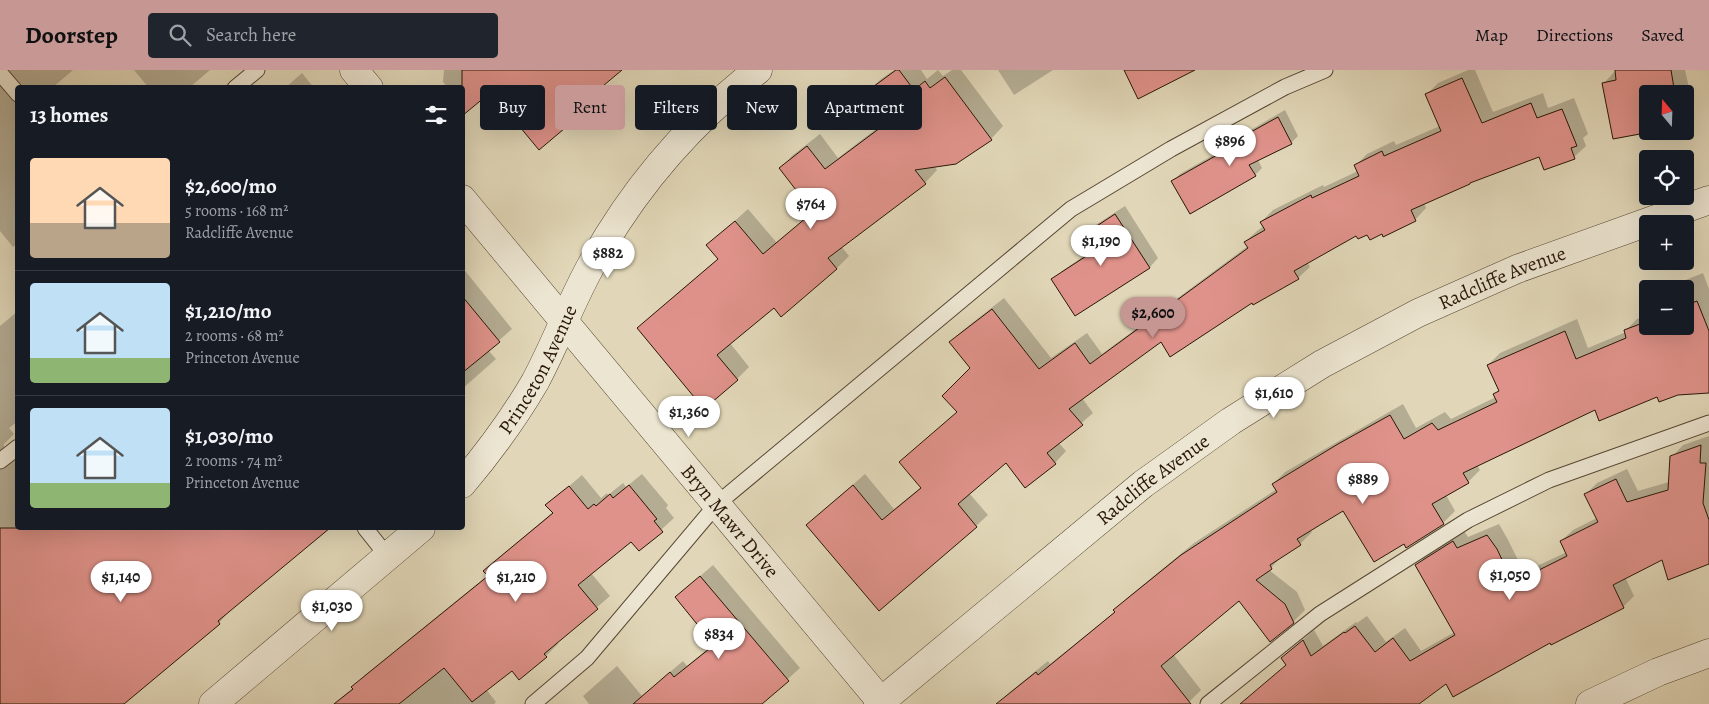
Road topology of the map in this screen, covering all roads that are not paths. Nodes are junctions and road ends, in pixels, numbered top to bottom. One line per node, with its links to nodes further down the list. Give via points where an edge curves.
1 (257, 70): 6 (lane)
2 (354, 70): 7 (street)
3 (758, 70): 11 (street, Princeton Avenue, via 705,115 660,163 616,223)
4 (1325, 70): 16 (lane, via 1170,149 1071,209)
5 (0, 73): 8 (lane)
6 (239, 85)
7 (366, 85)
8 (15, 90)
9 (1709, 200): 21 (street, Radcliffe Avenue, via 1517,269 1418,313 1322,364 1230,421 1143,484)
10 (465, 204): 11 (street, Bryn Mawr Drive)
11 (564, 321): 15 (street, Princeton Avenue, via 534,382 493,446); 16 (street, Bryn Mawr Drive)
12 (1709, 423): 24 (lane, via 1549,480 1468,520 1320,614)
13 (15, 449): 14 (lane)
14 (0, 461)
15 (465, 480)
16 (717, 504): 21 (street, Bryn Mawr Drive); 23 (lane, via 587,658)
17 (367, 530): 19 (lane)
18 (419, 530): 19 (street)
19 (388, 557): 22 (street)
20 (1709, 653): 25 (street, via 1658,672)
21 (881, 703)
22 (213, 704)
23 (533, 704)
24 (1208, 704)
25 (1590, 704)

